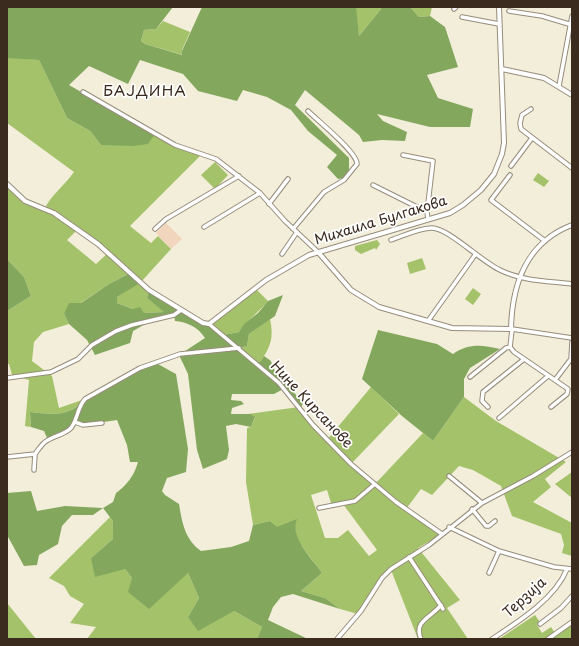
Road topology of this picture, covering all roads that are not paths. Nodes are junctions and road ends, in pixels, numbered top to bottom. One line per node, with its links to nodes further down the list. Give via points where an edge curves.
1 (499, 7): 5 (street, Михаила Булгакова)
2 (509, 10): 6 (street)
3 (572, 16): 6 (street)
4 (462, 17): 5 (street)
5 (500, 24): 7 (street, Михаила Булгакова)
6 (571, 24): 8 (street)
7 (502, 69): 8 (street, via 539,76); 25 (street, Михаила Булгакова, via 504,143 494,174 463,206)
8 (559, 86): 10 (street)
9 (83, 92): 18 (street, via 176,145 213,158)
10 (572, 95)
11 (531, 109): 13 (street, via 523,113 520,123 523,131)
12 (308, 111): 29 (street, via 349,150 358,164 344,180 324,192)
13 (532, 138): 15 (street); 16 (street)
14 (403, 155): 24 (street, via 433,161)
15 (511, 166)
16 (572, 168)
17 (510, 175): 32 (street, via 491,200)
18 (239, 176): 22 (street); 28 (street, via 166,219)
19 (288, 179): 23 (street)
20 (7, 184): 38 (street, Нине Кирсанове, via 25,201 54,213 98,244 146,288)
21 (373, 185): 24 (street)
22 (260, 193): 23 (street); 27 (street)
23 (269, 204): 29 (street)
24 (427, 212): 25 (street)
25 (428, 220): 33 (street, Михаила Булгакова)
26 (572, 225): 32 (street)
27 (204, 227)
28 (155, 229)
29 (293, 229): 30 (street)
30 (297, 232): 33 (street); 34 (street)
31 (391, 240): 35 (street, via 421,230 435,229 448,235)
32 (545, 241): 36 (street, via 535,251)
33 (318, 252): 39 (street, via 346,286 367,301); 40 (street, Михаила Булгакова, via 276,273)
34 (282, 254)
35 (475, 255): 36 (street, via 496,269); 39 (street)
36 (519, 277): 37 (street); 41 (street, via 514,294)
37 (572, 284)
38 (181, 310): 40 (street, Нине Кирсанове); 50 (street, via 174,315 132,324 116,331 92,345 78,359 51,372)
39 (428, 321): 41 (street, via 456,328)
40 (209, 324): 45 (street, Нине Кирсанове)
41 (511, 329): 42 (street); 44 (street)
42 (572, 338)
43 (572, 342): 46 (street)
44 (510, 347): 47 (street); 49 (street)
45 (239, 348): 55 (street, via 180,354 140,368 85,399); 62 (street, Нине Кирсанове, via 279,382 327,440)
46 (572, 359): 51 (street)
47 (523, 360): 48 (street); 52 (street, via 483,392 482,401)
48 (548, 376): 51 (street); 54 (street)
49 (470, 377)
50 (7, 378)
51 (555, 380): 53 (street, via 568,389 568,392)
52 (488, 407)
53 (551, 407)
54 (499, 418)
55 (75, 422): 56 (street, via 83,426); 58 (street, via 63,434 48,440)
56 (102, 423)
57 (572, 452): 63 (street)
58 (35, 454): 59 (street); 60 (street)
59 (7, 457)
60 (34, 470)
61 (449, 476): 63 (street)
62 (375, 484): 64 (street, via 356,501); 68 (street, Нине Кирсанове)
63 (482, 503): 65 (street)
64 (319, 508)
65 (472, 509): 66 (street, via 486,526); 67 (street)
66 (495, 521)
67 (449, 527): 68 (street); 69 (street)
68 (442, 534): 70 (street)
69 (499, 551): 71 (street); 73 (street)
70 (409, 557): 77 (street, via 382,578 361,611); 78 (street, via 442,607 419,625 418,633)
71 (567, 569): 72 (street); 79 (street, Терзија, via 544,600)
72 (572, 570)
73 (489, 573)
74 (572, 596): 76 (street)
75 (572, 622): 80 (street)
76 (540, 624)
77 (337, 639)
78 (421, 639)
79 (492, 639)
80 (548, 639)

